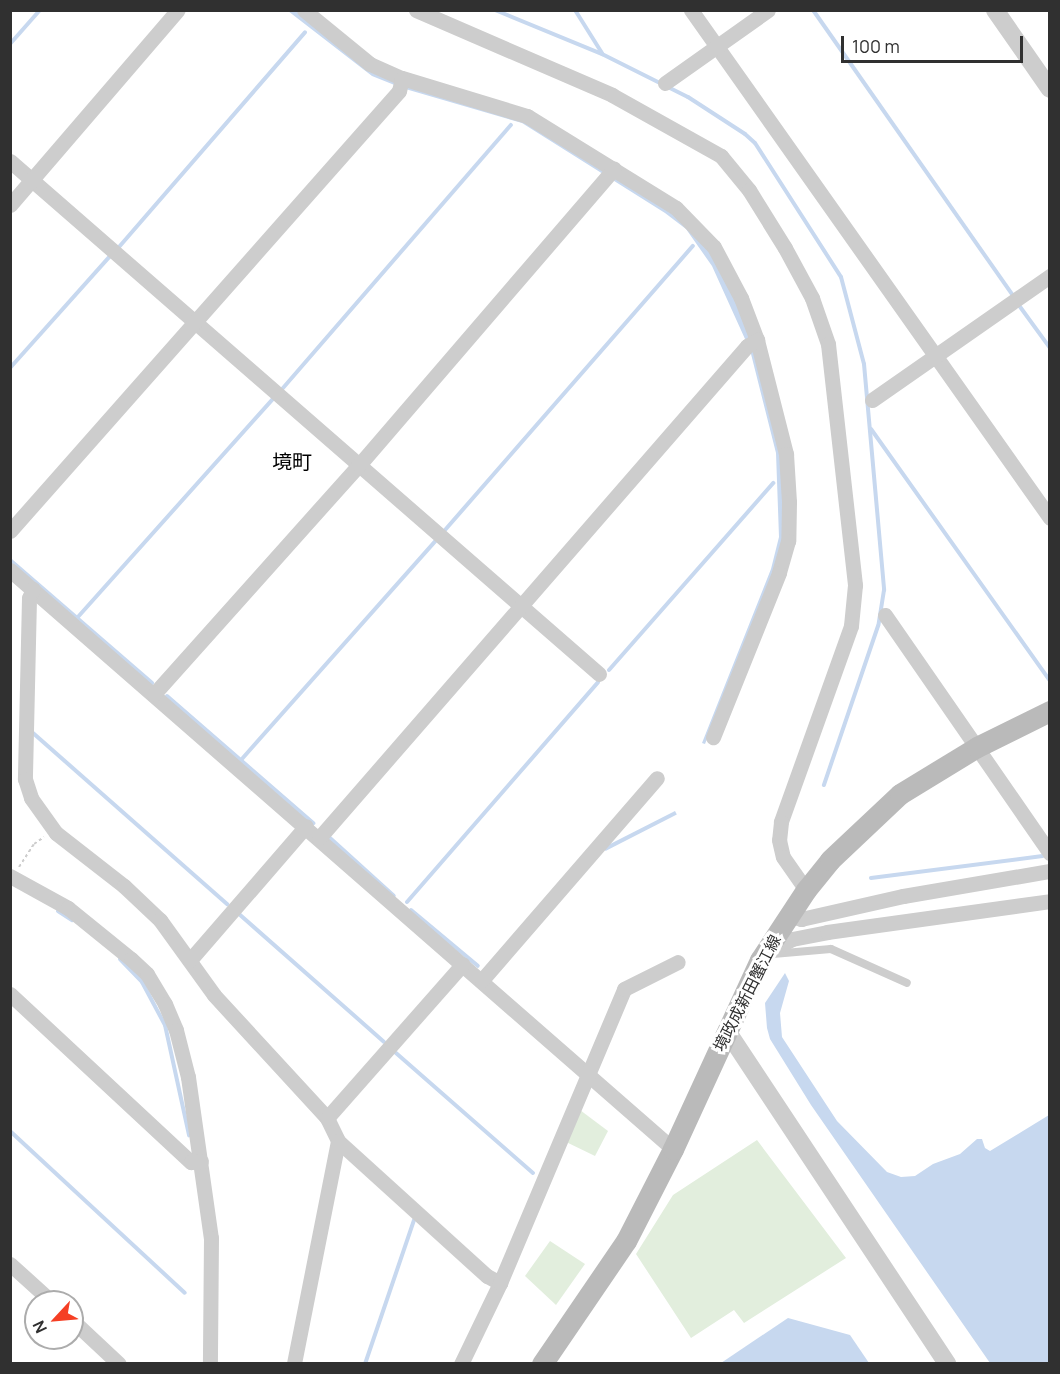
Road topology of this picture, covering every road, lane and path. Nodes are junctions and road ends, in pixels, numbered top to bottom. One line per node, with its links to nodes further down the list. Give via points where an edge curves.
1 (178, 10): 13 (street)
2 (304, 10): 9 (street, via 370,64)
3 (416, 10): 39 (street, via 612,95 721,156 748,190 812,298 828,344 855,585 851,626 781,822 779,840 783,857)
4 (691, 10): 7 (street)
5 (768, 10): 7 (street)
6 (995, 10): 10 (street)
7 (716, 46): 8 (street); 18 (street)
8 (665, 82)
9 (401, 83): 12 (street, via 527,116); 16 (street)
10 (1050, 89)
11 (10, 161): 13 (street)
12 (611, 173): 17 (street, via 676,208 714,247 741,298); 20 (street)
13 (32, 180): 14 (street); 16 (street)
14 (10, 205)
15 (1050, 276): 18 (street)
16 (196, 322): 20 (street); 22 (street)
17 (753, 343): 25 (street); 30 (street, via 786,454 788,541)
18 (936, 355): 19 (street); 21 (street)
19 (872, 400)
20 (359, 465): 25 (street); 28 (street)
21 (1050, 518)
22 (10, 531)
23 (10, 570): 24 (street)
24 (33, 590): 28 (street); 34 (street, via 29,598 25,779 31,798)
25 (521, 606): 27 (street); 35 (street)
26 (885, 615): 31 (street)
27 (599, 674)
28 (154, 694): 33 (street)
29 (1050, 711): 31 (main road, 境政成新田蟹江線)
30 (713, 737)
31 (977, 747): 36 (street); 39 (main road, 境政成新田蟹江線, via 900,794 830,860)
32 (657, 778): 46 (street)
33 (306, 826): 35 (street); 43 (street)
34 (53, 830): 38 (path, via 34,844); 43 (street, via 160,920)
35 (319, 838): 45 (street)
36 (1050, 853)
37 (1050, 871): 41 (street, via 903,896 801,919)
38 (11, 877): 54 (street, via 68,908 147,974 176,1030)
39 (806, 890): 41 (main road, 境政成新田蟹江線)
40 (1050, 901): 42 (street, via 827,932 792,939)
41 (788, 915): 42 (main road, 境政成新田蟹江線)
42 (763, 955): 47 (lane, via 831,949); 49 (main road, 境政成新田蟹江線)
43 (190, 960): 51 (street, via 214,995)
44 (678, 962): 50 (street, via 624,989)
45 (463, 964): 46 (street); 51 (street)
46 (482, 980): 50 (street)
47 (907, 983)
48 (10, 994): 54 (street, via 191,1162)
49 (727, 1031): 53 (main road, 境政成新田蟹江線); 64 (street)
50 (588, 1072): 53 (street); 56 (street)
51 (327, 1118): 52 (street)
52 (338, 1141): 56 (street, via 487,1276); 61 (street)
53 (673, 1149): 63 (main road, 境政成新田蟹江線, via 626,1241)
54 (201, 1161): 60 (street, via 211,1238)
55 (10, 1264): 57 (street)
56 (500, 1283): 62 (street)
57 (39, 1290)
58 (84, 1331): 59 (street)
59 (119, 1364)
60 (210, 1364)
61 (294, 1364)
62 (461, 1364)
63 (542, 1364)
64 (947, 1364)

